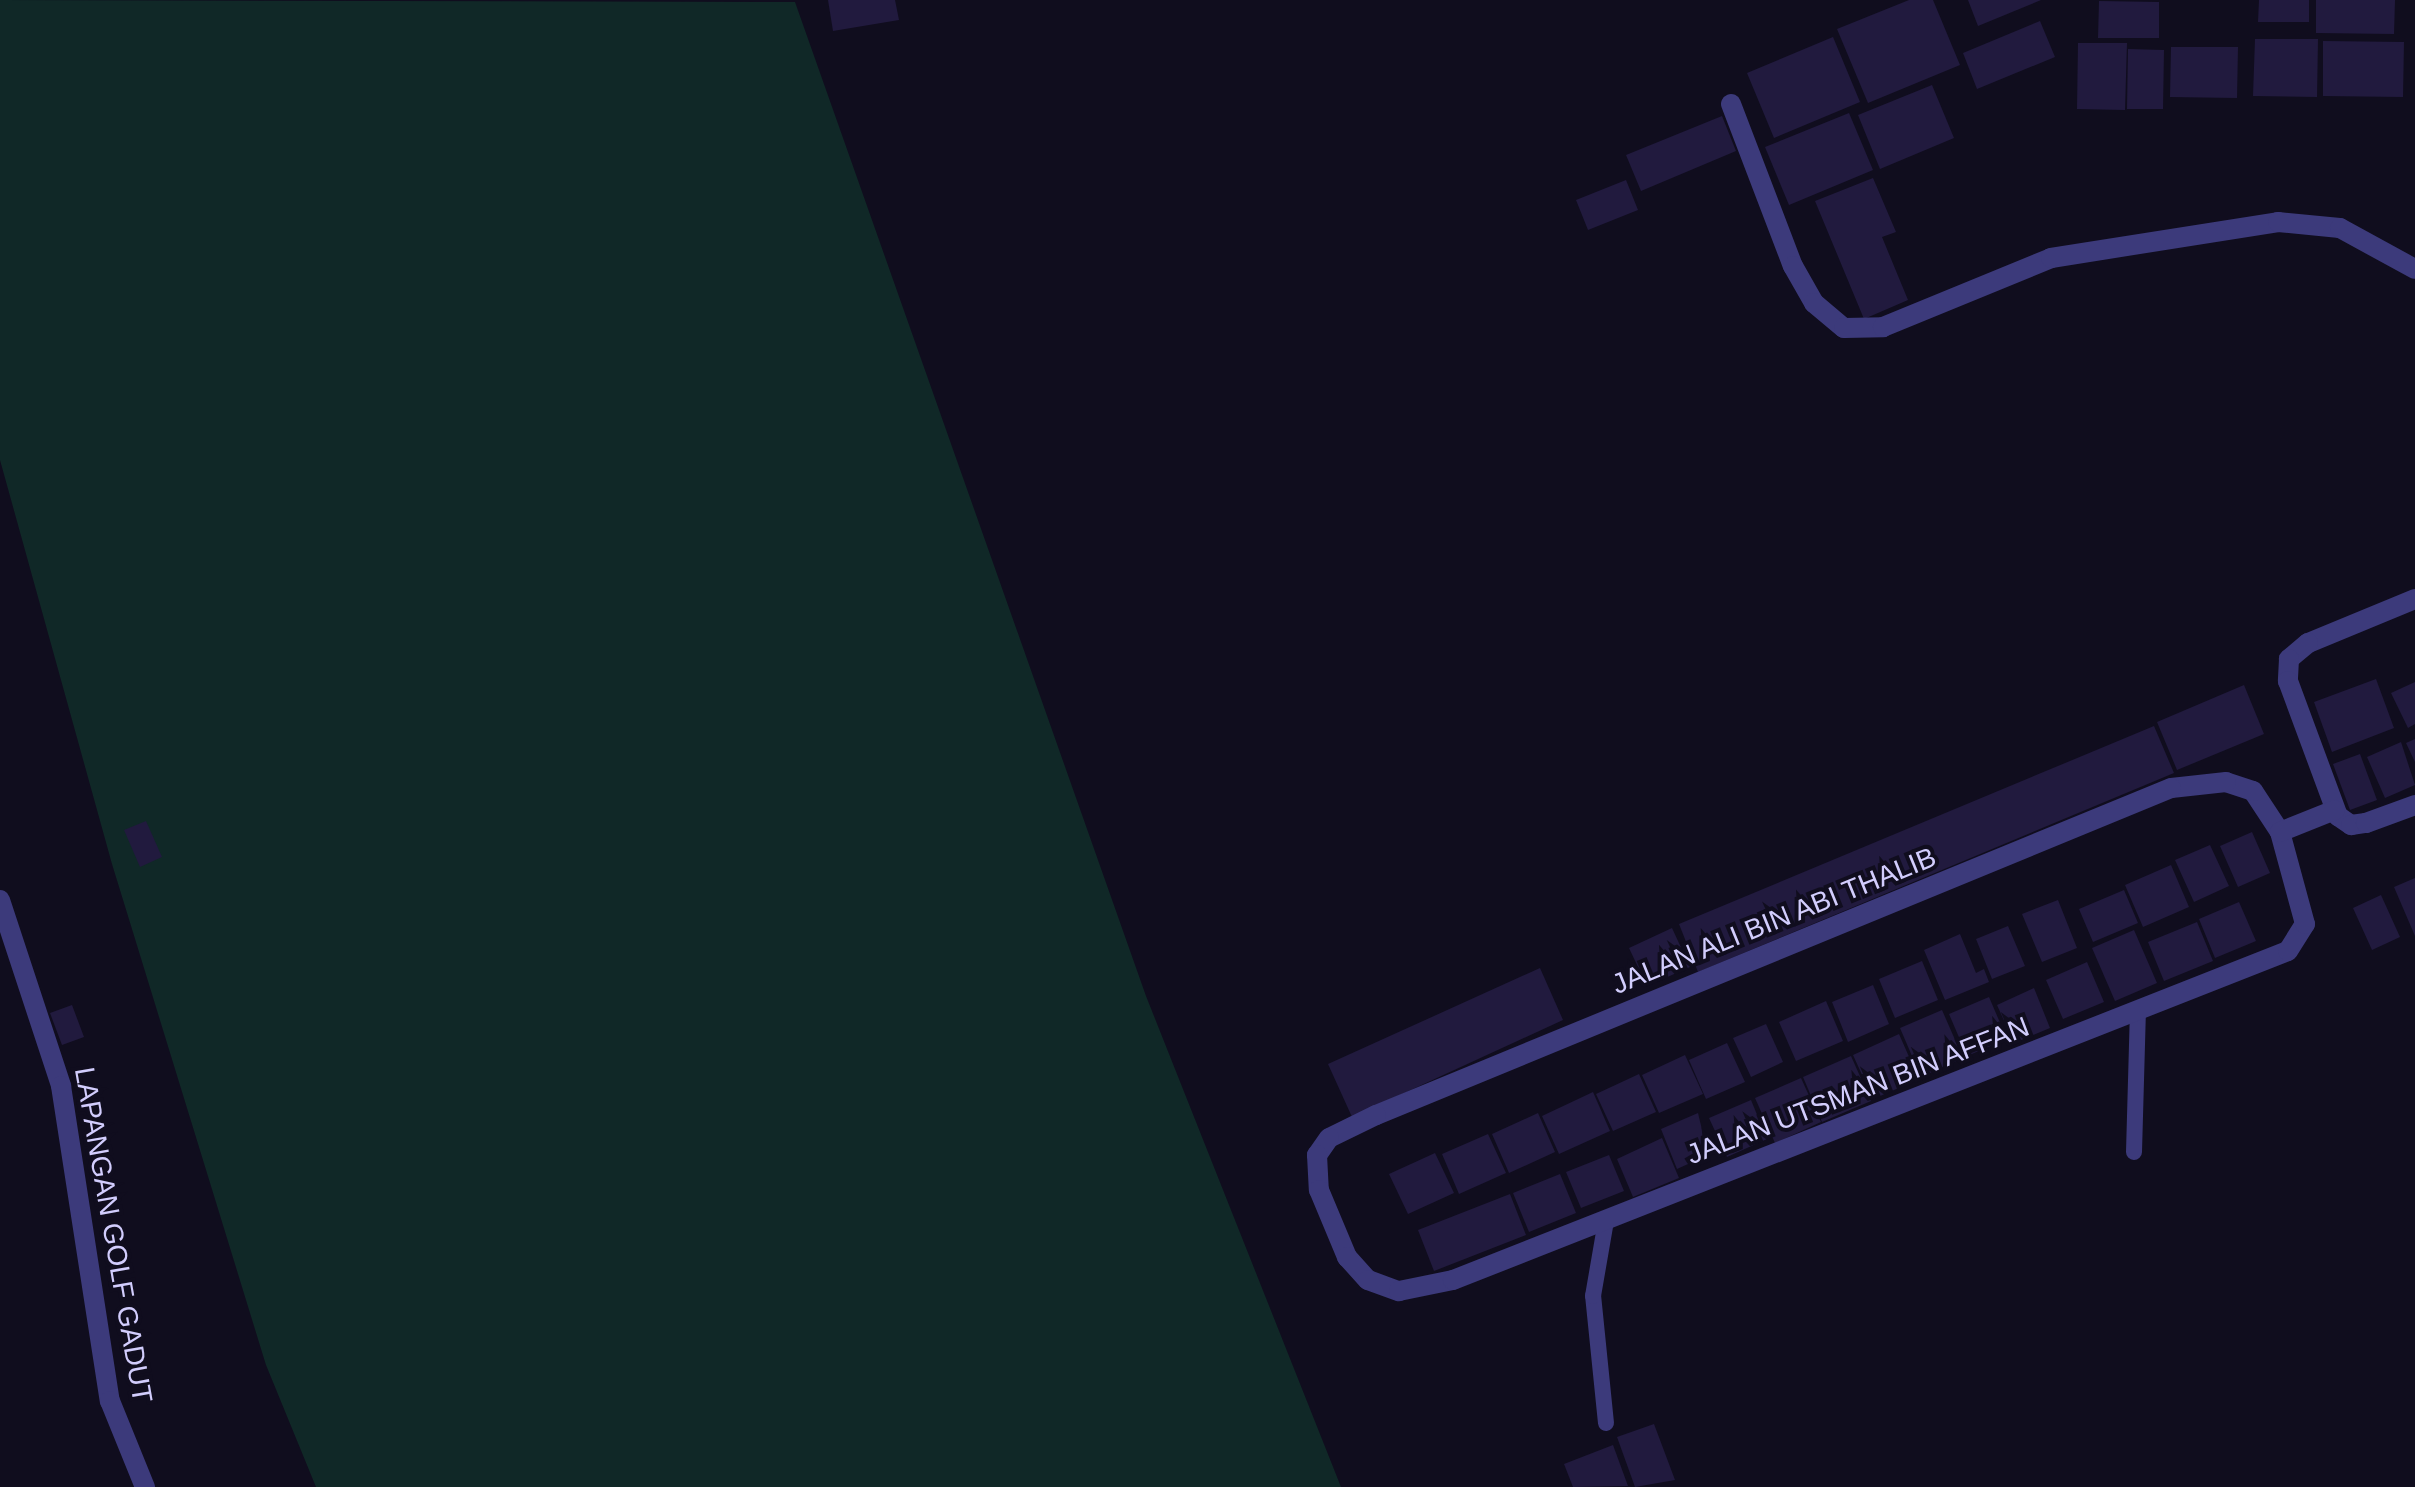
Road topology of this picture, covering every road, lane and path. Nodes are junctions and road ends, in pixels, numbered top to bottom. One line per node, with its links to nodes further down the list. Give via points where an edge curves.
1 (1731, 104): 2 (street, via 1793,266 1814,303 1844,328 1883,327 2051,258 2278,222 2340,228)
2 (2415, 269)
3 (2415, 599): 5 (street, via 2308,643 2289,659 2288,681)
4 (2415, 805): 5 (street, via 2351,825)
5 (2335, 810): 6 (street)
6 (2280, 832): 8 (street, JALAN UTSMAN BIN AFFAN, via 2305,924 2288,951); 10 (street, JALAN ALI BIN ABI THALIB, via 2253,791 2226,782 2171,788 1352,1126 1329,1138 1317,1155)
7 (0, 900): 13 (street, LAPANGAN GOLF GADUT, via 61,1086 110,1401)
8 (2138, 1011): 9 (lane); 11 (street, JALAN UTSMAN BIN AFFAN)
9 (2134, 1152)
10 (1319, 1190): 11 (street, JALAN UTSMAN BIN AFFAN, via 1347,1257 1368,1280 1399,1291 1453,1280)
11 (1606, 1221): 12 (lane, via 1593,1296)
12 (1606, 1423)
13 (145, 1487)

